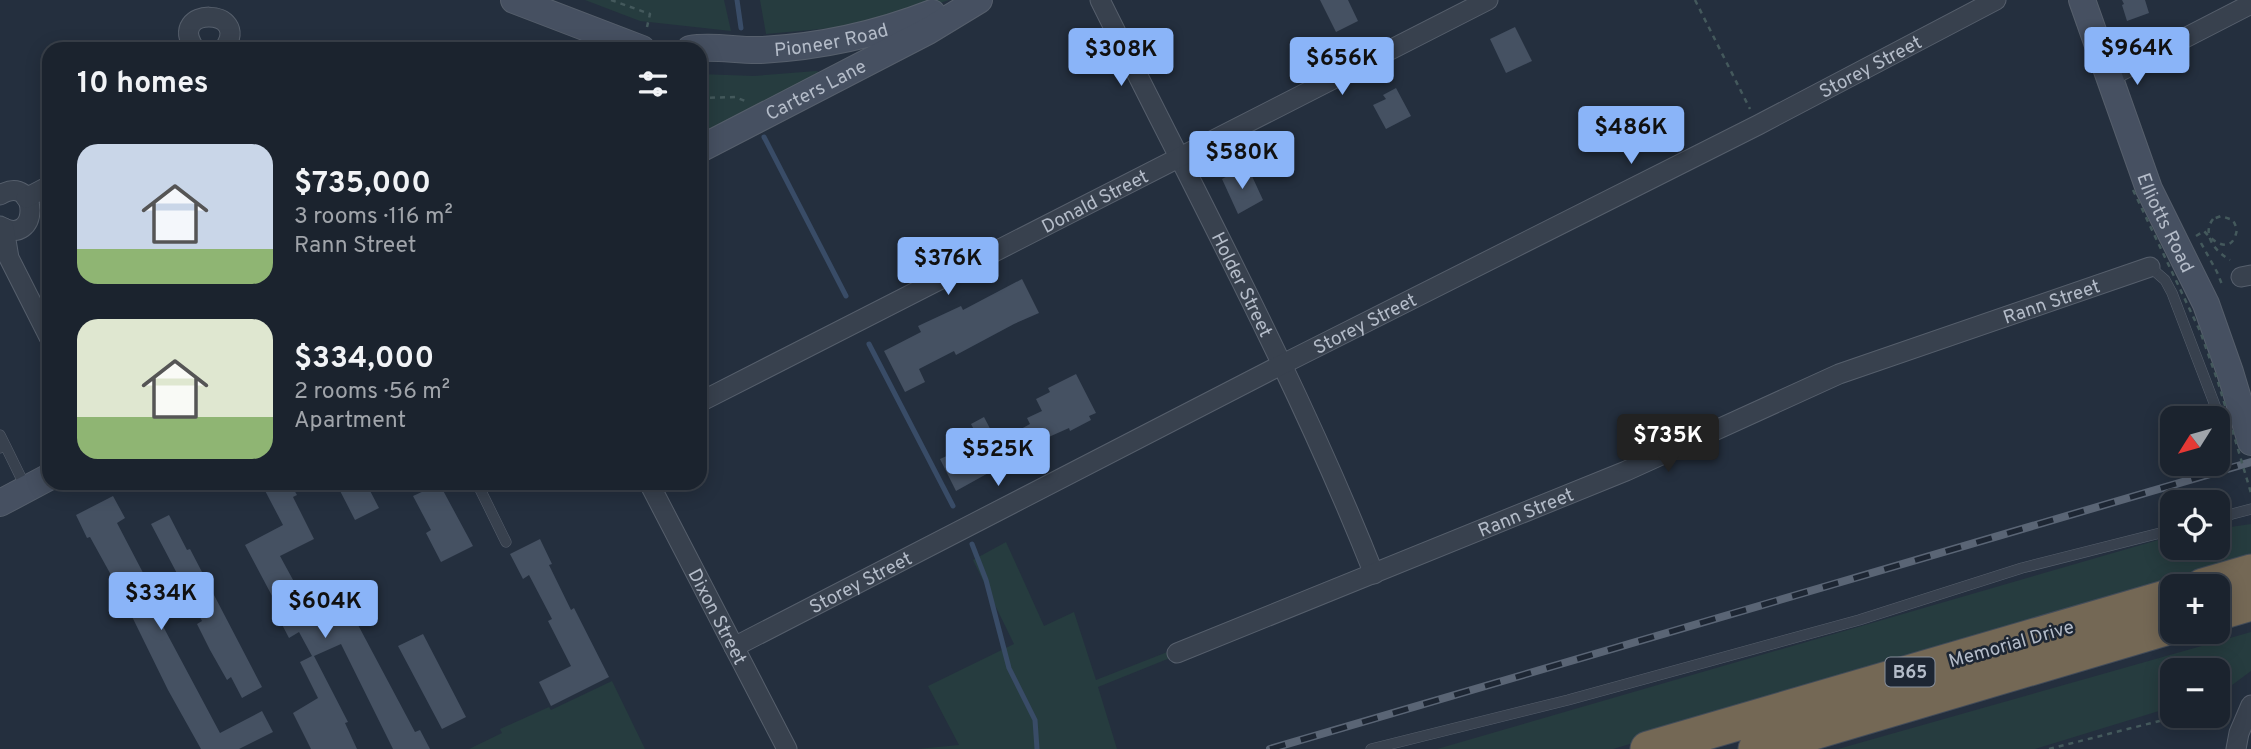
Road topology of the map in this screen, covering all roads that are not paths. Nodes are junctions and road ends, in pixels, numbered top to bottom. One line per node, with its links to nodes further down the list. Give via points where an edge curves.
1 (514, 0): 12 (main road)
2 (966, 0): 14 (main road, Pioneer Road, via 896,26 807,46)
3 (979, 0): 9 (main road, Carters Lane)
4 (1100, 0): 18 (street, Holder Street)
5 (1488, 0): 18 (street, Donald Street)
6 (1996, 0): 25 (street, Storey Street)
7 (2082, 0): 16 (main road, Elliotts Road)
8 (2251, 4): 16 (street)
9 (929, 31): 13 (main road, Carters Lane); 17 (main road, Carters Lane)
10 (192, 42): 11 (street, via 190,31 197,20 209,15 226,24)
11 (230, 42)
12 (623, 42)
13 (866, 47): 15 (main road, Pioneer Road, via 788,62)
14 (707, 50)
15 (707, 62)
16 (2109, 77): 29 (main road, Elliotts Road, via 2141,189 2206,304)
17 (707, 145)
18 (1178, 157): 25 (street, Holder Street); 26 (street, Donald Street)
19 (42, 190): 21 (street)
20 (0, 195): 21 (street, via 16,191)
21 (26, 198): 22 (street, via 32,210 28,222 17,229)
22 (2, 227): 24 (street, via 9,258)
23 (2150, 267): 27 (lane, via 2165,279 2172,293); 40 (street, Rann Street, via 1839,374 1626,471)
24 (42, 323)
25 (1282, 365): 40 (street, Holder Street); 46 (street, Storey Street)
26 (707, 398)
27 (2215, 406)
28 (0, 435): 30 (lane)
29 (2251, 442)
30 (3, 447): 31 (lane)
31 (38, 483): 34 (main road)
32 (480, 490): 38 (lane)
33 (653, 490): 46 (street, Dixon Street)
34 (0, 503)
35 (2251, 509): 36 (lane)
36 (2230, 515)
37 (2160, 533): 50 (lane, via 1594,693)
38 (506, 542)
39 (2251, 572): 41 (highway)
40 (1374, 574): 47 (street, Rann Street)
41 (2230, 578)
42 (2160, 600): 51 (highway, Memorial Drive / B65)
43 (2251, 603): 44 (highway)
44 (2230, 609)
45 (2160, 630): 52 (highway, Memorial Drive / B65)
46 (734, 647): 49 (street, Dixon Street)
47 (1177, 653)
48 (2251, 705): 53 (street)
49 (787, 749)
50 (1371, 749)
51 (1648, 749)
52 (1756, 749)
53 (2236, 749)

